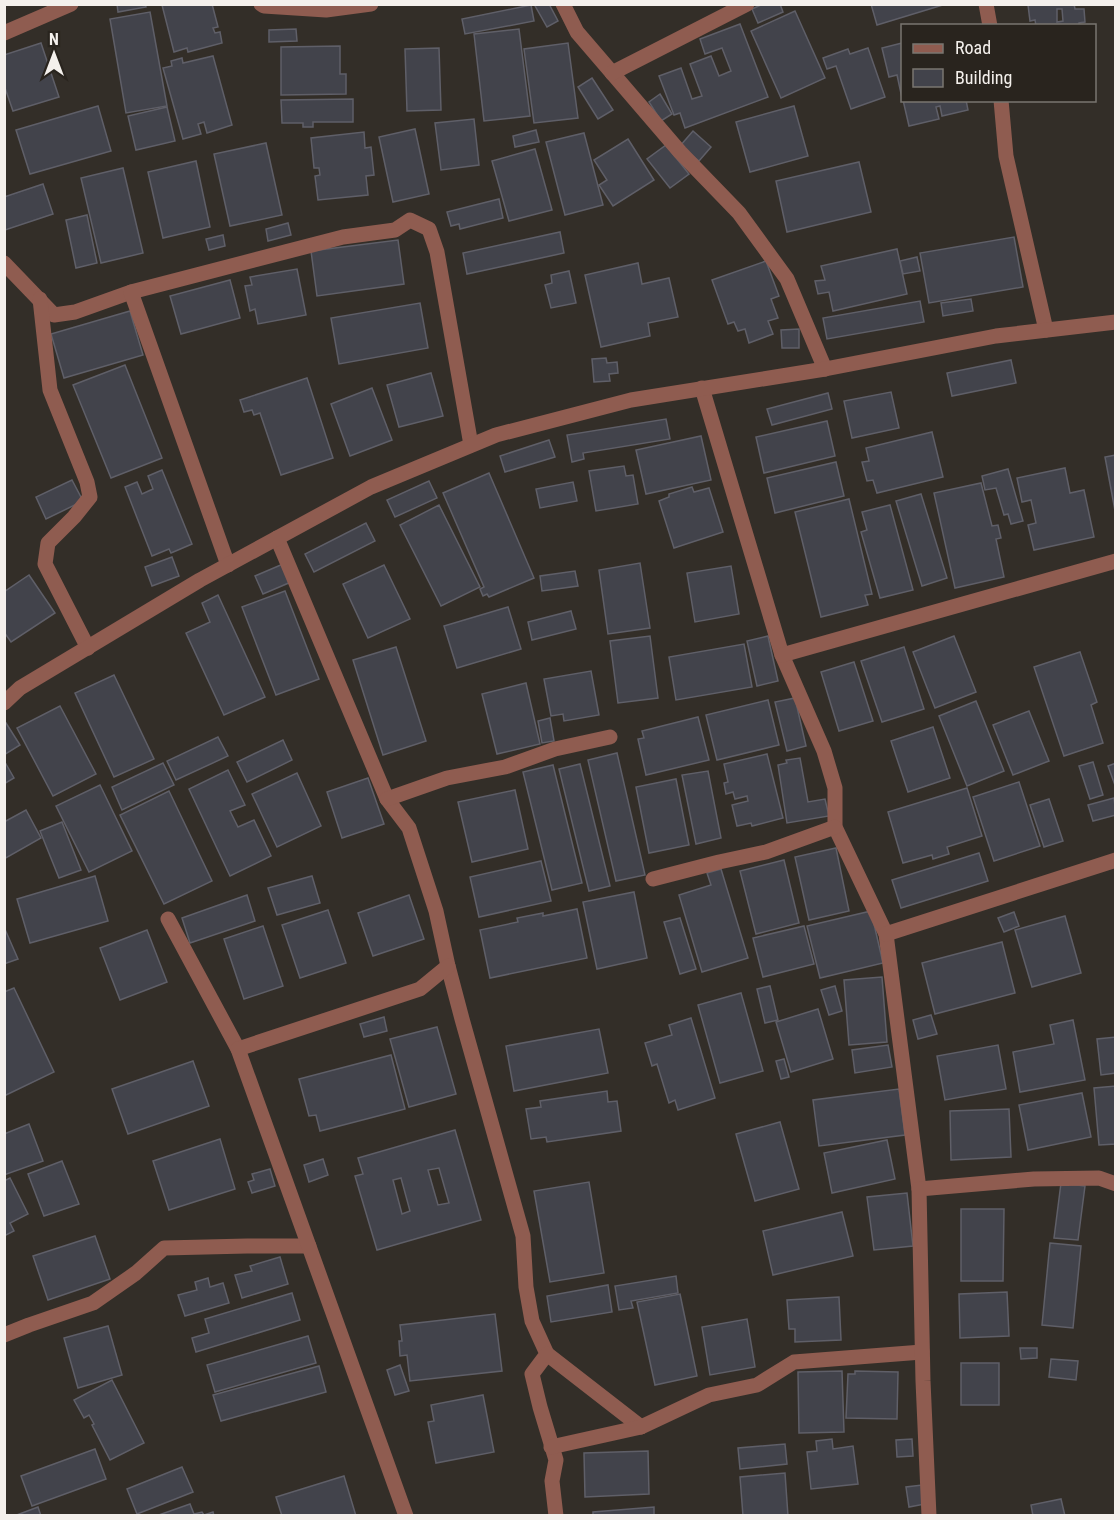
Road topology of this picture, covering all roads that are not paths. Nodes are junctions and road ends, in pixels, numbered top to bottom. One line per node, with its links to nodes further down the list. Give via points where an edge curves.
1 (71, 4): 8 (street)
2 (261, 4): 3 (street, via 326,10)
3 (371, 4)
4 (563, 4): 9 (street, via 577,33)
5 (747, 4): 9 (street)
6 (986, 4): 7 (street)
7 (990, 24)
8 (4, 33)
9 (612, 73): 16 (street, via 739,213 788,279)
10 (1001, 102): 15 (street, via 1006,156)
11 (4, 262): 13 (street)
12 (131, 292): 13 (street, via 75,312 54,315); 18 (street, via 343,237 394,230 410,220 429,229 437,252); 21 (street)
13 (40, 299): 22 (street, via 50,390 90,496 48,543 45,564)
14 (1116, 322): 15 (street)
15 (1046, 330): 16 (street)
16 (825, 369): 17 (street)
17 (702, 388): 18 (street, via 632,400); 23 (street)
18 (471, 445): 19 (street, via 371,487)
19 (277, 538): 21 (street); 26 (street)
20 (1116, 561): 23 (street)
21 (228, 565): 22 (street)
22 (88, 648): 24 (street, via 20,688)
23 (782, 656): 27 (street, via 824,751 835,788)
24 (4, 703)
25 (610, 736): 26 (street, via 555,749 505,767 447,778)
26 (387, 799): 32 (street, via 409,828 436,911)
27 (835, 827): 29 (street, via 766,852); 31 (street)
28 (1116, 860): 31 (street)
29 (653, 879)
30 (168, 919): 33 (street)
31 (886, 934): 35 (street)
32 (448, 966): 33 (street, via 420,989); 39 (street, via 523,1236 532,1322)
33 (238, 1049): 36 (street)
34 (1116, 1184): 35 (street, via 1100,1178 1034,1179)
35 (919, 1190): 38 (street)
36 (309, 1246): 37 (street, via 164,1248 93,1303); 42 (street)
37 (4, 1335)
38 (922, 1352): 40 (street, via 794,1362 757,1385 709,1395); 44 (street)
39 (548, 1354): 40 (street); 41 (street, via 532,1374)
40 (641, 1427): 41 (street)
41 (551, 1447): 43 (street, via 556,1460 552,1481)
42 (406, 1515)
43 (555, 1515)
44 (929, 1515)

